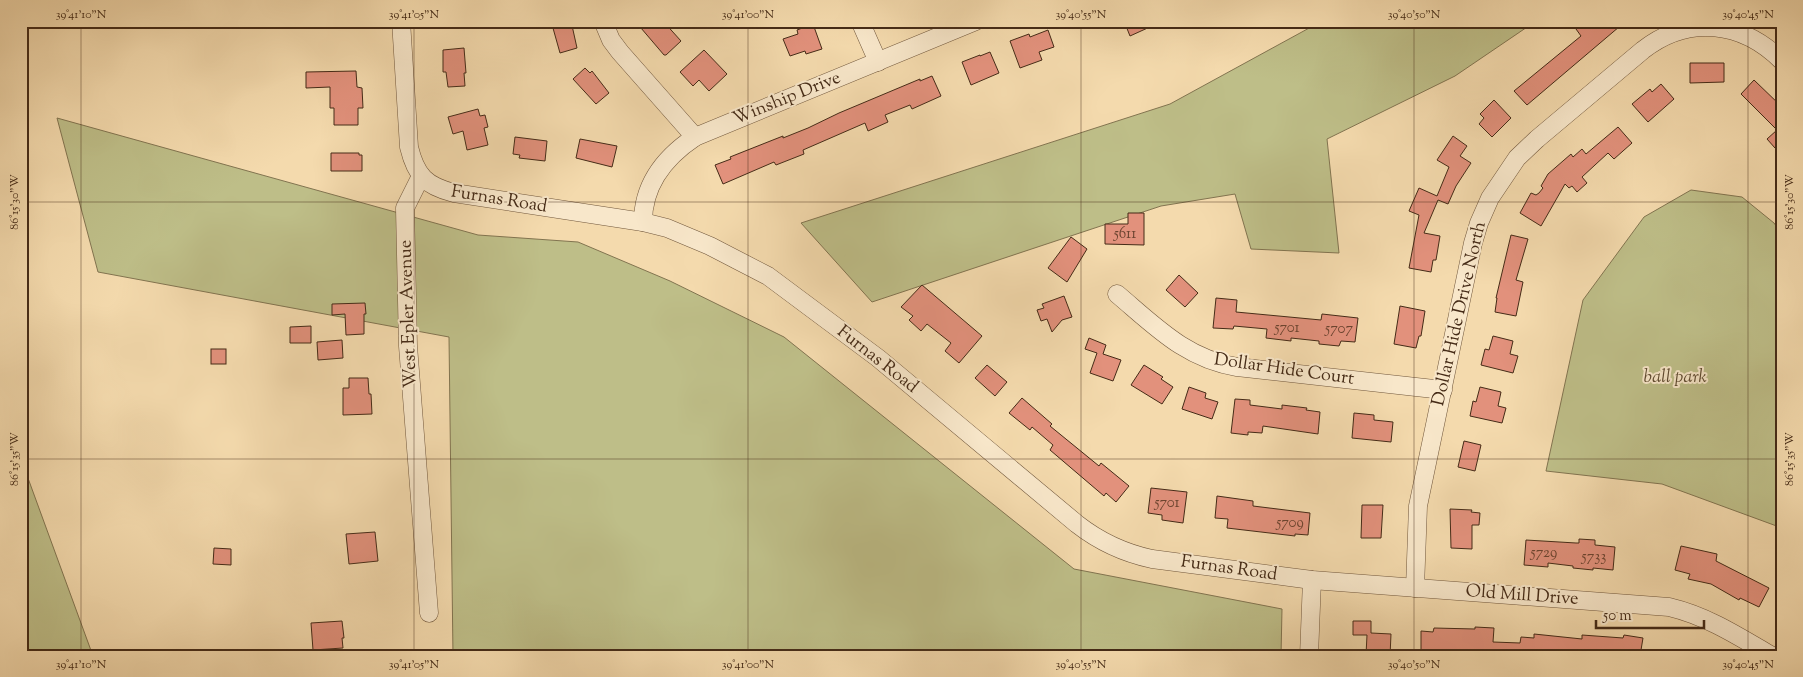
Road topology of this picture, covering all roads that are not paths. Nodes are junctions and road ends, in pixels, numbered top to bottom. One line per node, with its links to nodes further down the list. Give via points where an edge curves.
1 (401, 21): 8 (street, via 409,148 413,165)
2 (603, 21): 7 (street, via 620,52)
3 (860, 21): 6 (street)
4 (976, 21): 6 (street, Winship Drive)
5 (1782, 61): 11 (street, Dollar Hide Drive North, via 1768,48 1743,34 1723,28 1701,27 1676,32 1652,43 1537,139 1509,169 1490,198 1479,223)
6 (878, 62): 7 (street, Winship Drive)
7 (694, 137): 9 (street, Winship Drive, via 667,158 655,175 645,201)
8 (421, 176): 9 (street, Furnas Road, via 439,190); 15 (street, West Epler Avenue, via 405,208 408,346)
9 (643, 222): 12 (street, Furnas Road, via 710,246 768,276 878,358 1100,540 1125,552 1152,559)
10 (1117, 294): 11 (street, Dollar Hide Court, via 1179,346 1216,363)
11 (1443, 390): 14 (street, Dollar Hide Drive North, via 1418,506)
12 (1312, 580): 13 (street, Furnas Road); 16 (street)
13 (1381, 585): 14 (street, Old Mill Drive)
14 (1415, 588): 17 (street, Old Mill Drive, via 1669,607 1709,620)
15 (429, 613)
16 (1309, 656)
17 (1772, 656)

